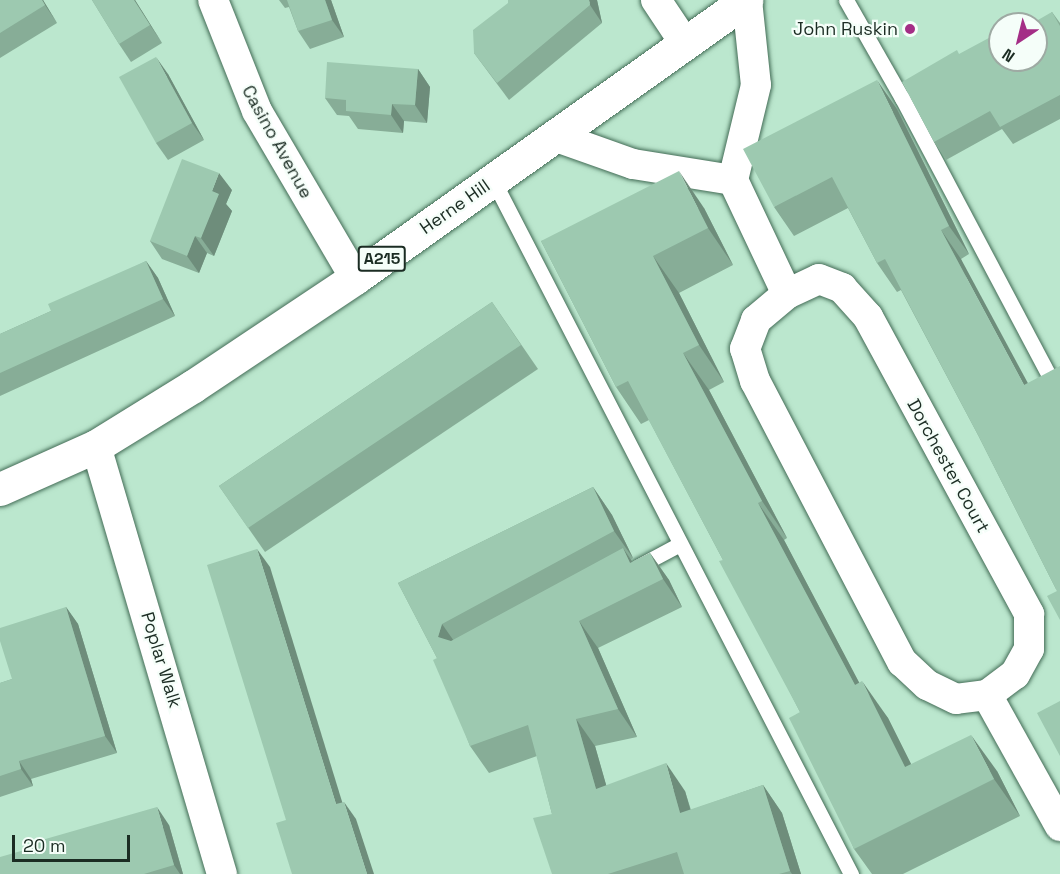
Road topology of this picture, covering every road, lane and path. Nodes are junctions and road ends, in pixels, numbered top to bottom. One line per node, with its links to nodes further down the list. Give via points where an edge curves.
1 (213, 0): 9 (street, Casino Avenue, via 257,111)
2 (656, 0): 5 (street)
3 (747, 0): 5 (main road, Herne Hill / A215); 8 (street, via 756,85)
4 (846, 0): 11 (lane)
5 (684, 42): 6 (main road, Herne Hill / A215)
6 (554, 136): 7 (main road, Herne Hill / A215); 8 (street, via 633,164)
7 (493, 180): 9 (main road, Herne Hill / A215); 14 (lane)
8 (733, 180): 10 (street)
9 (355, 278): 12 (main road, Herne Hill / A215)
10 (788, 294): 16 (street, Dorchester Court, via 756,320 752,329 745,349 755,381 902,662 927,685 956,699); 16 (street, Dorchester Court, via 819,279 842,288 868,317 1029,614 1029,649 1015,674)
11 (1060, 397)
12 (96, 446): 13 (main road, Herne Hill / A215); 18 (street, Poplar Walk)
13 (0, 489)
14 (680, 544): 15 (lane); 19 (lane)
15 (619, 577)
16 (987, 695): 17 (street)
17 (1060, 826)
18 (222, 874)
19 (852, 874)

